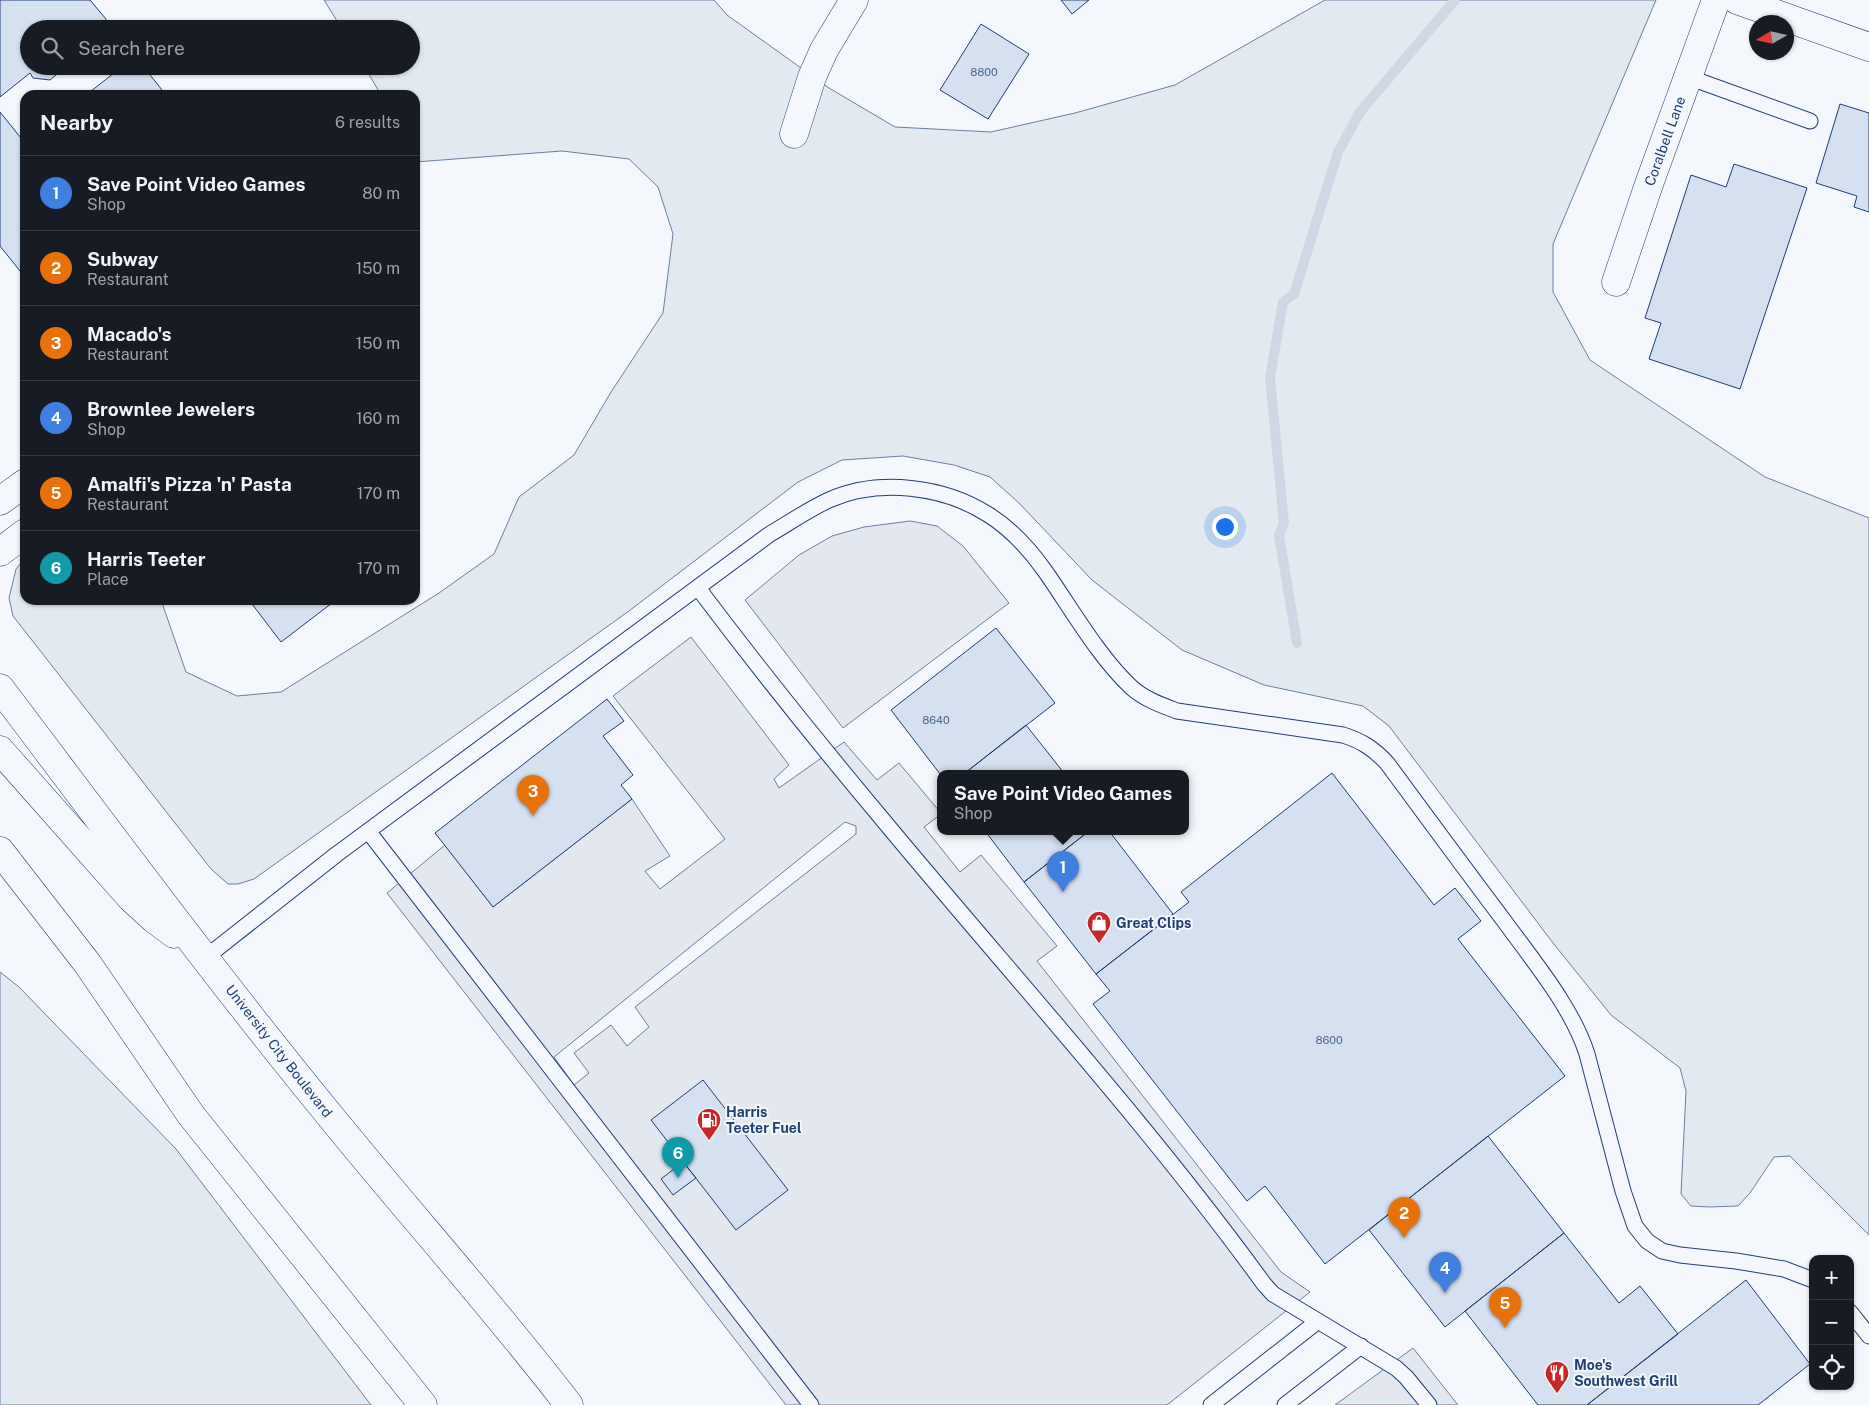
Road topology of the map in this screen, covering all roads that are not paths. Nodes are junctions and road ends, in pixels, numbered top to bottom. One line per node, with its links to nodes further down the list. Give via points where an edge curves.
1 (854, 0): 7 (main road, via 824,50)
2 (1716, 0): 5 (main road, Coralbell Lane)
3 (1736, 0): 4 (main road)
4 (1869, 47)
5 (1688, 77): 6 (lane); 8 (main road, Coralbell Lane)
6 (1810, 122)
7 (794, 134)
8 (1616, 282)
9 (20, 487): 10 (main road)
10 (0, 501)
11 (20, 537): 12 (main road)
12 (0, 552)
13 (698, 588): 16 (lane); 19 (lane, via 770,534 830,499 884,488 914,488 940,493 968,503 990,516 1022,542 1131,688 1156,703 1178,711 1344,735 1367,744 1387,763 1572,1017 1587,1054 1622,1191 1635,1226 1646,1241 1662,1251 1680,1256 1784,1269); 21 (lane, via 878,814 1136,1118 1264,1284 1273,1294)
14 (0, 688): 18 (main road, University City Boulevard)
15 (0, 750): 18 (main road, via 131,898 154,920)
16 (368, 831): 18 (lane); 26 (lane)
17 (0, 851): 24 (main road, via 87,963 191,1115)
18 (205, 958): 25 (main road, University City Boulevard, via 339,1127)
19 (1809, 1278)
20 (1854, 1317): 22 (lane)
21 (1318, 1321): 23 (lane); 27 (lane)
22 (1869, 1336)
23 (1361, 1346): 28 (lane); 29 (lane, via 1396,1368)
24 (423, 1405)
25 (569, 1405)
26 (810, 1405)
27 (1212, 1405)
28 (1285, 1405)
29 (1429, 1405)

